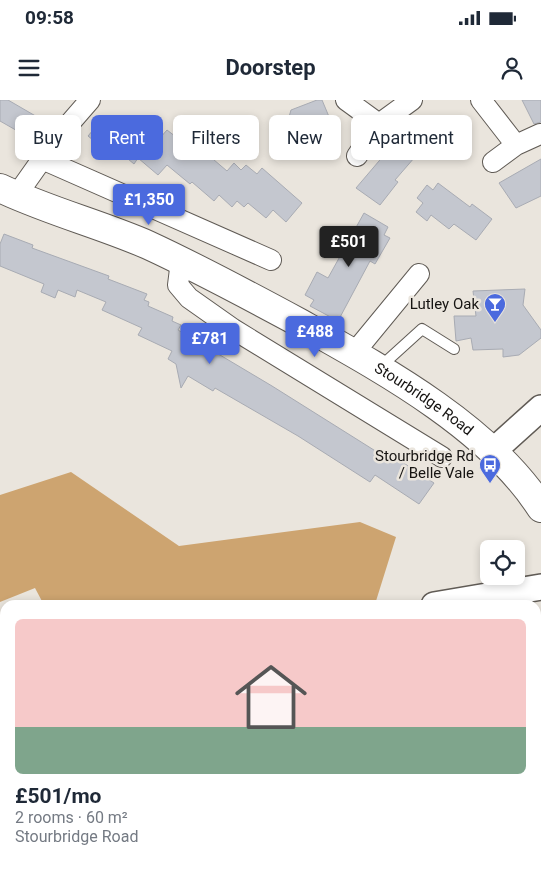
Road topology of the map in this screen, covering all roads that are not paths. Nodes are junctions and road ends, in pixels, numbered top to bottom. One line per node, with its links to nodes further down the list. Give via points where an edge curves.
1 (90, 100): 5 (street)
2 (346, 100): 6 (street)
3 (412, 100): 7 (street)
4 (481, 100): 9 (street)
5 (78, 115)
6 (364, 115)
7 (391, 115)
8 (540, 134): 9 (street)
9 (516, 144): 12 (street)
10 (41, 160): 13 (street)
11 (44, 160): 14 (street)
12 (493, 162)
13 (8, 192): 15 (highway, Stourbridge Road, via 81,218)
14 (271, 260)
15 (181, 261): 18 (highway, Stourbridge Road, via 236,287); 22 (street, via 178,285 189,298)
16 (419, 274): 18 (street)
17 (454, 349): 19 (lane, via 422,329)
18 (354, 353): 19 (highway, Stourbridge Road)
19 (379, 368): 21 (highway, Stourbridge Road, via 443,412)
20 (541, 408): 21 (street)
21 (492, 452): 23 (highway, Stourbridge Road, via 522,482)
22 (442, 457)
23 (541, 508)
24 (541, 587): 25 (street)
25 (464, 600)

